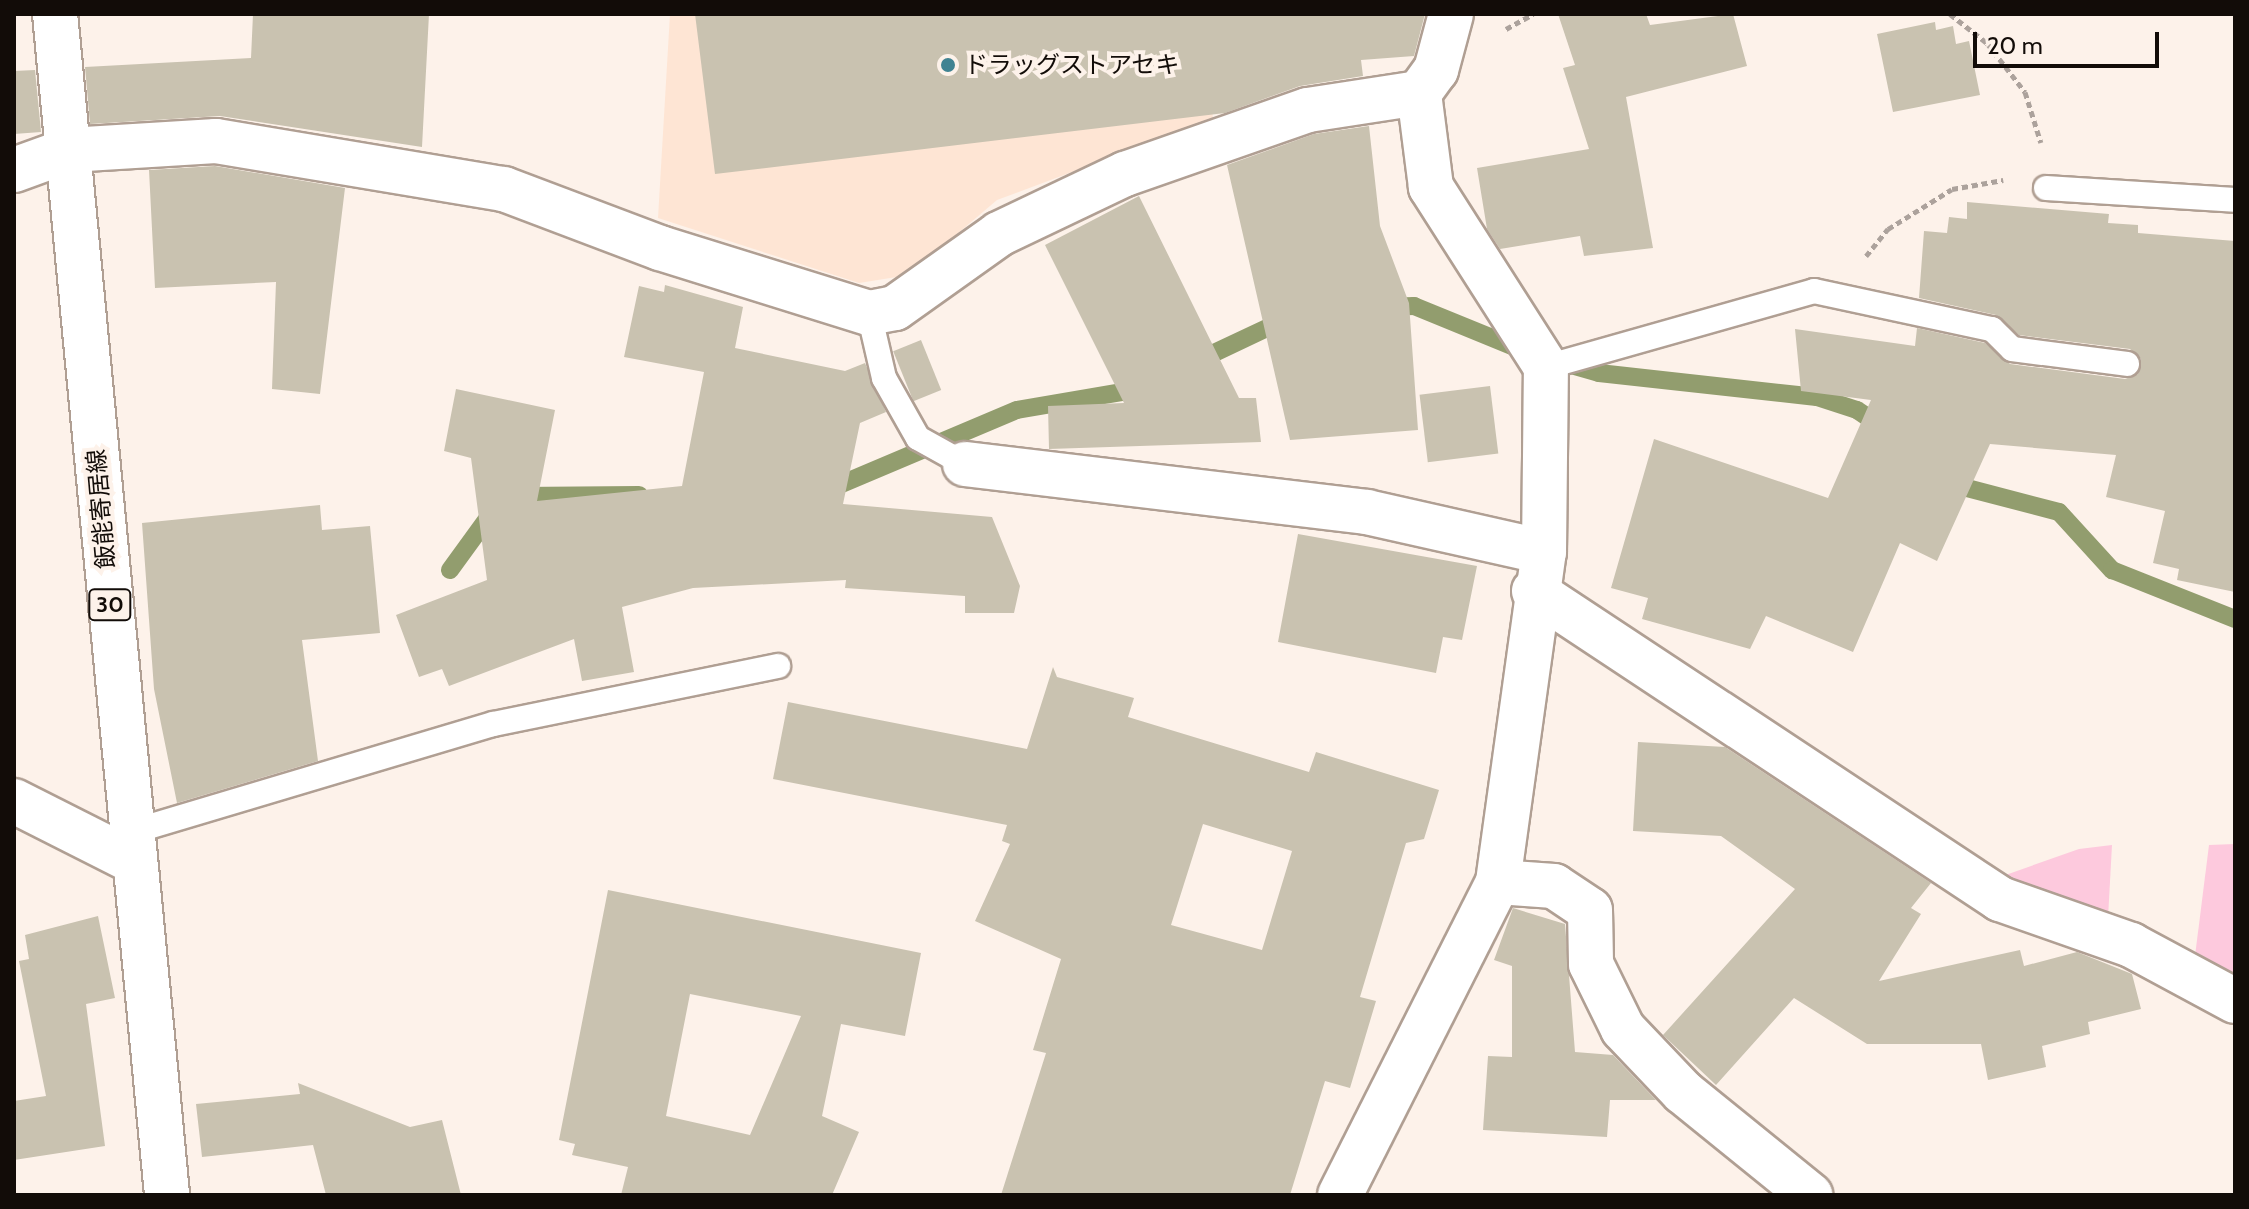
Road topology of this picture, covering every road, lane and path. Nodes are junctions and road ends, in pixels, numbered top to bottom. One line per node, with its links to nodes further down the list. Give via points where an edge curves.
1 (55, 14): 5 (street, 飯能寄居線 / 30)
2 (1451, 14): 4 (street, via 1436,70)
3 (1950, 14): 7 (path, via 1987,43 2025,92 2039,128)
4 (1419, 93): 10 (street, via 1308,110 1125,174 999,234 895,308); 12 (street, via 1431,187)
5 (69, 150): 6 (street); 10 (street, via 216,141 504,189 660,248); 17 (street, 飯能寄居線 / 30)
6 (14, 170)
7 (2046, 188): 8 (lane); 9 (path, via 2009,179 1952,189)
8 (2235, 200)
9 (1814, 291): 11 (lane, via 1992,329 2012,349); 12 (lane)
10 (869, 313): 13 (lane, via 884,378 918,438)
11 (2127, 364)
12 (1546, 367): 14 (street)
13 (965, 464): 14 (street, via 1367,512)
14 (1539, 571): 18 (street); 19 (street, via 2000,899 2131,945)
15 (778, 666): 17 (lane, via 493,724)
16 (14, 801): 17 (street)
17 (132, 847): 20 (street, 飯能寄居線 / 30)
18 (1498, 882): 21 (street); 22 (street, via 1554,886 1590,910 1591,964 1623,1029 1683,1092)
19 (2235, 1001)
20 (167, 1195)
21 (1340, 1195)
22 (1810, 1195)

